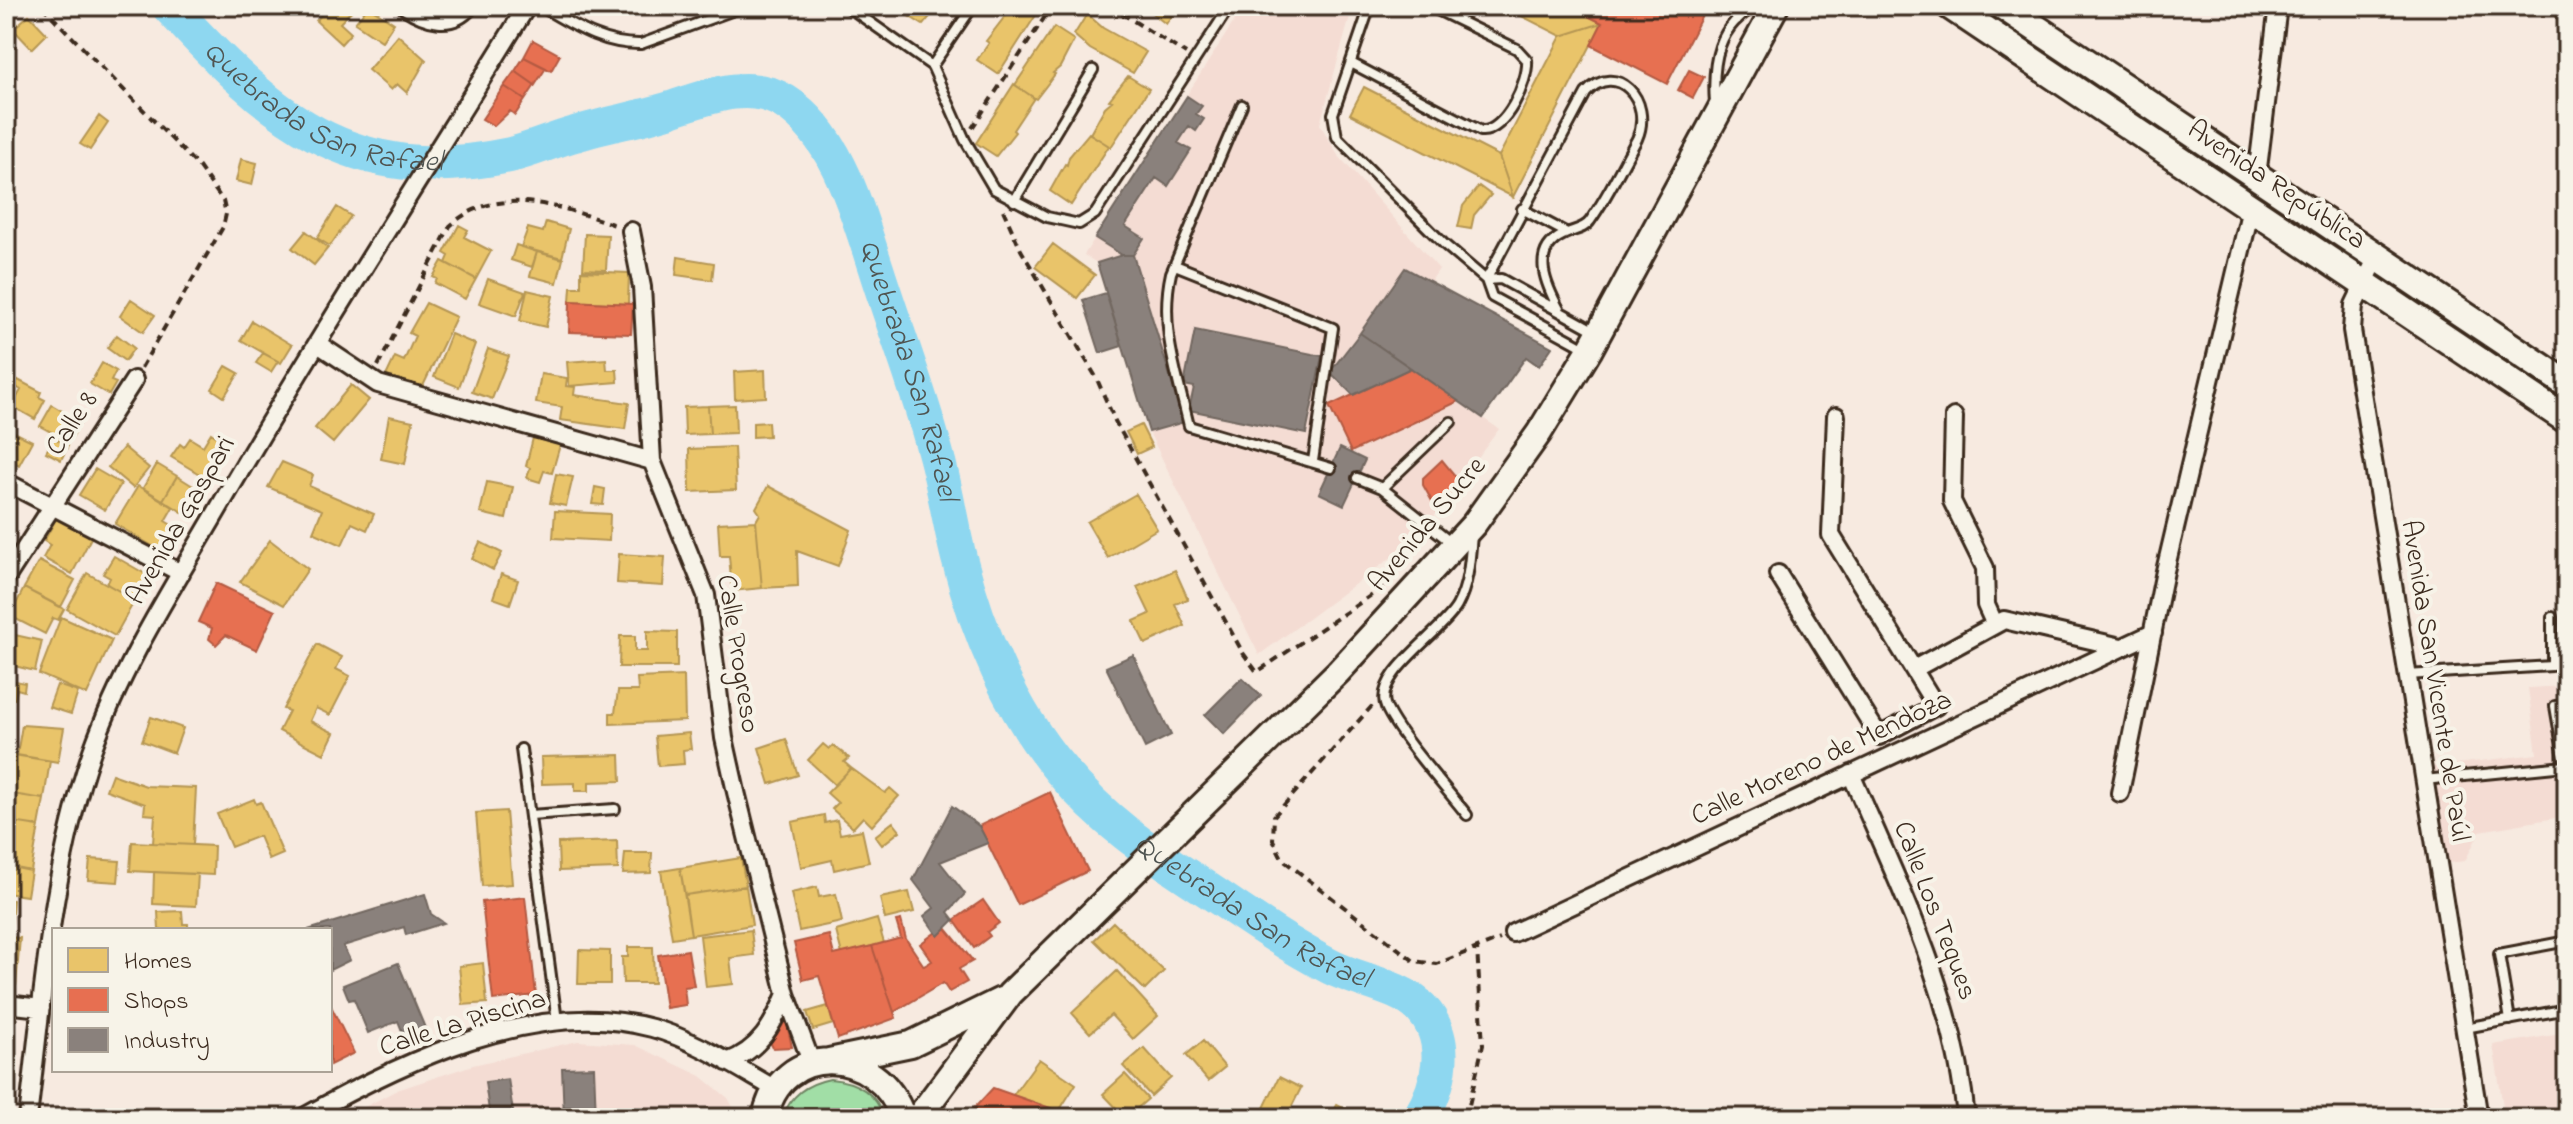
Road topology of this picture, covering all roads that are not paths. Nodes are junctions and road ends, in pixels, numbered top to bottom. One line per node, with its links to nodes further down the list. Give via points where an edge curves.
1 (406, 6): 2 (street, via 443,20)
2 (469, 6)
3 (527, 6): 33 (street, Avenida Gaspari)
4 (540, 6): 5 (lane, via 604,41 624,44 641,44)
5 (745, 6)
6 (847, 6): 17 (lane)
7 (973, 6): 17 (lane)
8 (1230, 6): 22 (lane, via 1090,219 1069,223)
9 (1370, 6): 16 (lane)
10 (1429, 6): 16 (lane, via 1517,49 1527,60 1525,76 1495,129 1481,131)
11 (1758, 6): 20 (lane, via 1736,20 1715,57)
12 (1776, 6): 20 (street, Avenida Sucre)
13 (1950, 6): 23 (main road, Avenida República)
14 (2003, 6): 21 (main road, Avenida República)
15 (2278, 6): 21 (street)
16 (1351, 63): 29 (lane, via 1333,114 1337,137)
17 (932, 66): 22 (lane, via 994,189)
18 (1093, 70): 22 (lane)
19 (1242, 105): 28 (lane)
20 (1716, 116): 32 (street, Avenida Sucre)
21 (2257, 176): 27 (main road, Avenida República)
22 (1014, 201)
23 (2251, 208): 30 (main road, Avenida República); 54 (street)
24 (1522, 209): 26 (lane); 26 (lane, via 1586,93 1604,82 1623,85 1640,99 1640,132 1588,225); 29 (lane)
25 (631, 231): 40 (street, Calle Progreso, via 642,287)
26 (1567, 233): 31 (lane, via 1549,246 1542,266)
27 (2377, 257): 30 (street, Avenida San Vicente de Paúl); 35 (main road, Avenida República)
28 (1175, 265): 41 (lane, via 1165,318 1189,426); 41 (lane, via 1333,328)
29 (1486, 280): 31 (lane, via 1501,279); 32 (lane, via 1492,297)
30 (2363, 283): 38 (main road, Avenida República); 57 (street, Avenida San Vicente de Paúl, via 2352,330)
31 (1560, 311): 32 (lane)
32 (1594, 342): 47 (street, Avenida Sucre)
33 (318, 344): 40 (street, via 371,380); 49 (street, Avenida Gaspari)
34 (134, 380): 46 (street, Calle 8)
35 (2567, 384)
36 (1836, 416): 56 (street, via 1831,535)
37 (1954, 417): 53 (street, via 1952,501 1985,568 1986,605)
38 (2567, 420)
39 (1451, 422): 45 (lane)
40 (652, 461): 71 (street, Calle Progreso, via 706,595 724,738)
41 (1313, 461): 42 (lane)
42 (1331, 468)
43 (1357, 478): 45 (lane)
44 (6, 482): 46 (street)
45 (1382, 488): 48 (lane)
46 (51, 505): 49 (street); 51 (street, Calle 8)
47 (1474, 524): 48 (street, Avenida Sucre); 66 (lane, via 1462,597 1449,619 1390,677 1384,695 1394,719)
48 (1454, 545): 72 (street, Avenida Sucre, via 1338,672)
49 (181, 573): 67 (street, Avenida Gaspari, via 113,697 77,797)
50 (1778, 574): 56 (street, via 1879,736 1936,706)
51 (6, 578)
52 (2552, 617): 57 (lane, via 2552,666)
53 (1995, 625): 55 (street, via 2004,620); 56 (street)
54 (2153, 633): 55 (street, Calle Moreno de Mendoza); 63 (street)
55 (2121, 647): 61 (street, Calle Moreno de Mendoza)
56 (1914, 669)
57 (2406, 675): 62 (street, Avenida San Vicente de Paúl)
58 (2567, 705): 60 (lane, via 2555,706)
59 (521, 749): 65 (lane)
60 (2566, 770): 62 (lane)
61 (1851, 774): 69 (street, Calle Moreno de Mendoza); 87 (street, Calle Los Teques, via 1939,984 1959,1058)
62 (2424, 780): 78 (street, Avenida San Vicente de Paúl)
63 (2120, 793)
64 (615, 809): 65 (lane)
65 (530, 815): 77 (lane)
66 (1467, 815)
67 (53, 928)
68 (52, 932): 74 (street, Avenida Gaspari)
69 (1513, 933)
70 (2567, 941): 76 (lane, via 2499,954)
71 (786, 994): 79 (street, via 768,1032 742,1056); 80 (street, Calle Progreso)
72 (1010, 994): 80 (street, Avenida Sucre, via 911,1044); 86 (street, Avenida Sucre)
73 (6, 1004): 74 (street)
74 (41, 1008): 82 (street, Avenida Gaspari)
75 (2567, 1009): 76 (lane)
76 (2510, 1020): 78 (lane)
77 (557, 1021): 79 (street, Calle La Piscina, via 591,1018 653,1028); 83 (street, Calle La Piscina, via 415,1061)
78 (2465, 1029): 88 (street, Avenida San Vicente de Paúl)
79 (727, 1062): 81 (street, Calle La Piscina)
80 (821, 1063): 81 (street, via 797,1071); 85 (street, via 862,1067 877,1076)
81 (777, 1090): 84 (street)
82 (28, 1118)
83 (302, 1118)
84 (765, 1118)
85 (903, 1118)
86 (918, 1118)
87 (1966, 1118)
88 (2479, 1118)

